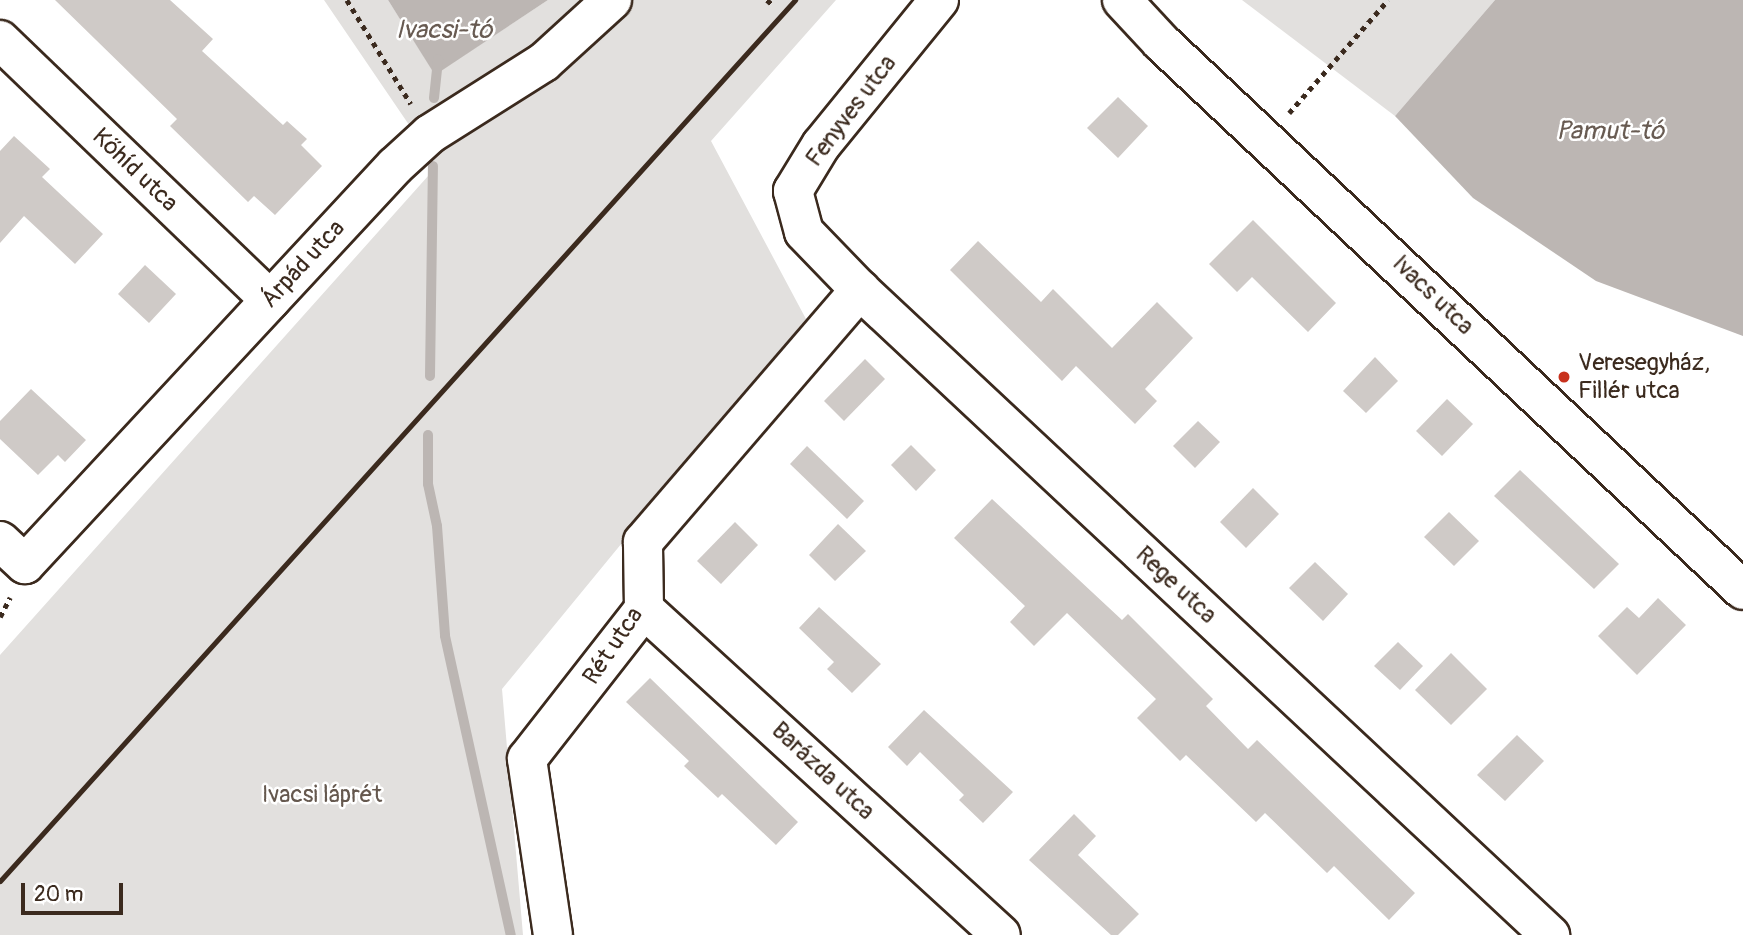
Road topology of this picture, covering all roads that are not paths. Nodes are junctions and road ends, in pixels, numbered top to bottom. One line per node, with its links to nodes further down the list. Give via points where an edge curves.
1 (612, 0): 7 (street, Árpád utca, via 544,62 430,134)
2 (939, 0): 5 (street, Fenyves utca, via 821,145 793,191)
3 (1122, 0): 9 (street, Ivacs utca, via 1161,42)
4 (0, 40): 7 (street, Kőhíd utca)
5 (804, 232): 6 (street, Rege utca)
6 (860, 290): 10 (street, Rét utca, via 643,542); 13 (street, Rege utca)
7 (270, 300): 8 (street, Árpád utca)
8 (13, 553)
9 (1743, 590)
10 (643, 610): 11 (street, Rét utca, via 527,759); 12 (street, Barázda utca)
11 (552, 935)
12 (1001, 935)
13 (1550, 935)

